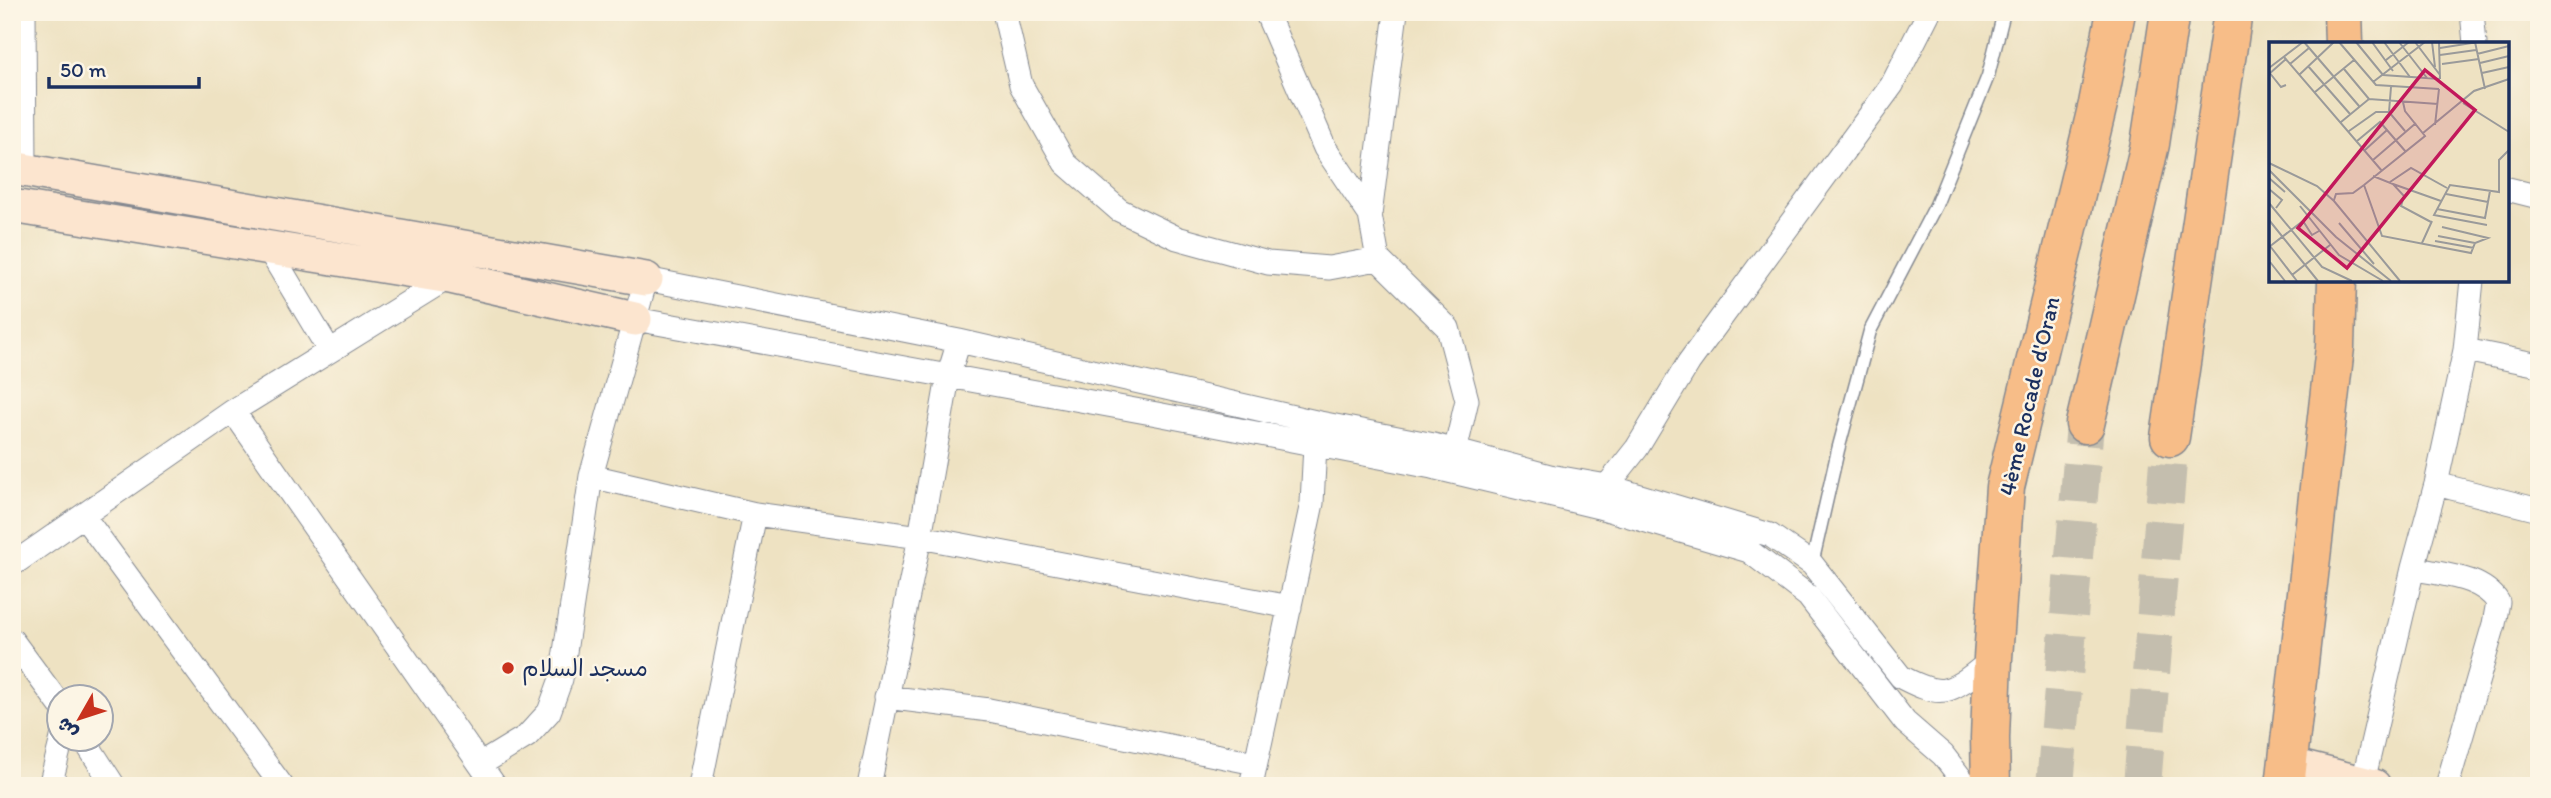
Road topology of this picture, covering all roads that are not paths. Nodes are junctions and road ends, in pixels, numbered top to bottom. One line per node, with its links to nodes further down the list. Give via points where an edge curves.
1 (24, 12): 14 (street)
2 (1004, 12): 21 (street, via 1021,85 1065,163 1119,210 1177,238 1268,263 1329,268)
3 (1266, 12): 18 (street, via 1325,148)
4 (1395, 12): 18 (street)
5 (1929, 12): 39 (street, via 1892,85 1689,362 1637,448)
6 (2004, 12): 46 (lane, via 1988,76 1936,205 1870,331 1838,450)
7 (2116, 12): 50 (highway, 4ème Rocade d'Oran, via 2005,487)
8 (2170, 12): 33 (highway, via 2150,144)
9 (2232, 12): 35 (highway)
10 (2343, 12): 12 (highway)
11 (2473, 12): 13 (street)
12 (2344, 42)
13 (2475, 42)
14 (19, 169): 20 (main road)
15 (2509, 190): 16 (street)
16 (2539, 197)
17 (12, 206): 19 (main road)
18 (1370, 215): 21 (street)
19 (268, 248): 22 (main road); 28 (street)
20 (489, 252): 22 (street); 23 (main road)
21 (1378, 259): 36 (street, via 1448,328 1467,400)
22 (450, 277): 26 (main road); 28 (street)
23 (646, 279): 26 (street); 27 (street)
24 (2337, 282): 57 (highway, via 2334,347)
25 (2472, 282): 29 (street)
26 (635, 319): 31 (street); 37 (street)
27 (959, 341): 31 (street); 34 (street)
28 (329, 350): 32 (street)
29 (2465, 350): 30 (street); 38 (street)
30 (2539, 365)
31 (948, 377): 34 (street, via 1157,414); 43 (street)
32 (233, 411): 42 (street); 56 (street)
33 (2085, 424)
34 (1318, 434): 36 (street); 48 (street, via 1312,503)
35 (2170, 437)
36 (1454, 461): 39 (street); 47 (street, via 1748,551)
37 (591, 476): 41 (street); 56 (street, via 561,680 549,712 527,736)
38 (2436, 484): 40 (street); 45 (street)
39 (1607, 486): 46 (street, via 1770,535)
40 (2539, 510)
41 (755, 514): 43 (street); 63 (street)
42 (84, 517): 44 (street); 61 (street)
43 (920, 537): 48 (street); 52 (street)
44 (12, 565)
45 (2413, 568): 58 (street); 68 (street, via 2478,583 2498,601)
46 (1818, 571): 47 (street); 50 (street, via 1901,677 1915,684 1945,690 1979,672)
47 (1808, 596): 66 (street, via 1905,722 1943,755)
48 (1290, 607): 55 (street)
49 (12, 640): 51 (street)
50 (1993, 658): 67 (highway, 4ème Rocade d'Oran)
51 (46, 686)
52 (886, 697): 55 (street, via 989,710); 64 (street)
53 (58, 752): 59 (street)
54 (92, 752): 60 (street)
55 (1255, 763): 65 (street)
56 (481, 764): 62 (street)
57 (2286, 775): 58 (main road)
58 (2367, 785)
59 (50, 786)
60 (114, 786)
61 (282, 786)
62 (495, 786)
63 (700, 786)
64 (869, 786)
65 (1251, 786)
66 (1967, 786)
67 (1991, 786)
68 (2447, 786)

